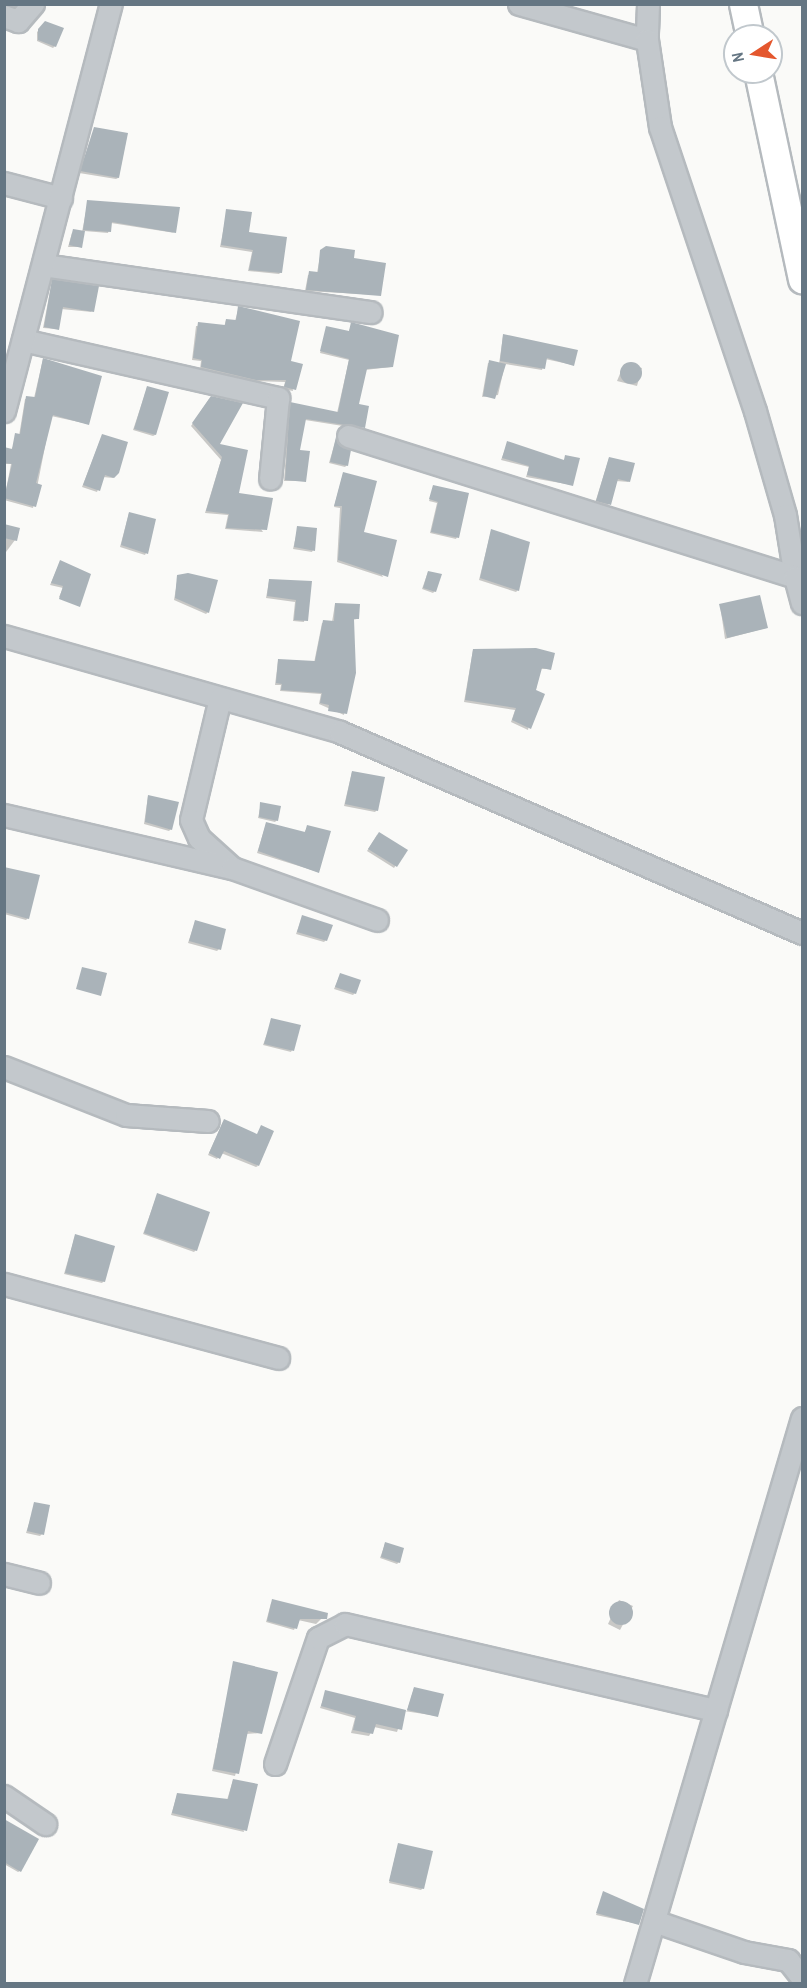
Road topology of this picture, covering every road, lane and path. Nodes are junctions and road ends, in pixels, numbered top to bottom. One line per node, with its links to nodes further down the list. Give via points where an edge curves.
1 (33, 4): 6 (street, via 18,21)
2 (111, 4): 11 (street)
3 (519, 4): 8 (street)
4 (648, 4): 8 (street)
5 (744, 4): 7 (main road)
6 (4, 16)
7 (748, 24)
8 (647, 40): 19 (street, via 660,127 755,411 785,516)
9 (761, 84): 13 (main road)
10 (4, 183): 11 (street)
11 (61, 198): 12 (street)
12 (43, 264): 14 (street); 15 (street)
13 (802, 279)
14 (371, 312)
15 (23, 340): 16 (street); 18 (street, via 278,398)
16 (4, 411)
17 (348, 436): 19 (street)
18 (270, 479)
19 (795, 577): 20 (street)
20 (802, 603)
21 (5, 637): 22 (street)
22 (220, 698): 24 (street, via 191,820 199,838); 26 (street, via 340,732)
23 (4, 815): 24 (street)
24 (232, 868): 25 (street)
25 (377, 920)
26 (802, 933)
27 (4, 1067): 28 (street, via 126,1115)
28 (208, 1120)
29 (4, 1284): 30 (street)
30 (278, 1358)
31 (802, 1418): 34 (street)
32 (4, 1574): 33 (street)
33 (39, 1583)
34 (716, 1710): 35 (street, via 345,1624 318,1638); 38 (street)
35 (275, 1764)
36 (4, 1796): 37 (street)
37 (45, 1824)
38 (654, 1921): 39 (street, via 744,1952 788,1960); 40 (street)
39 (802, 1978)
40 (635, 1983)

